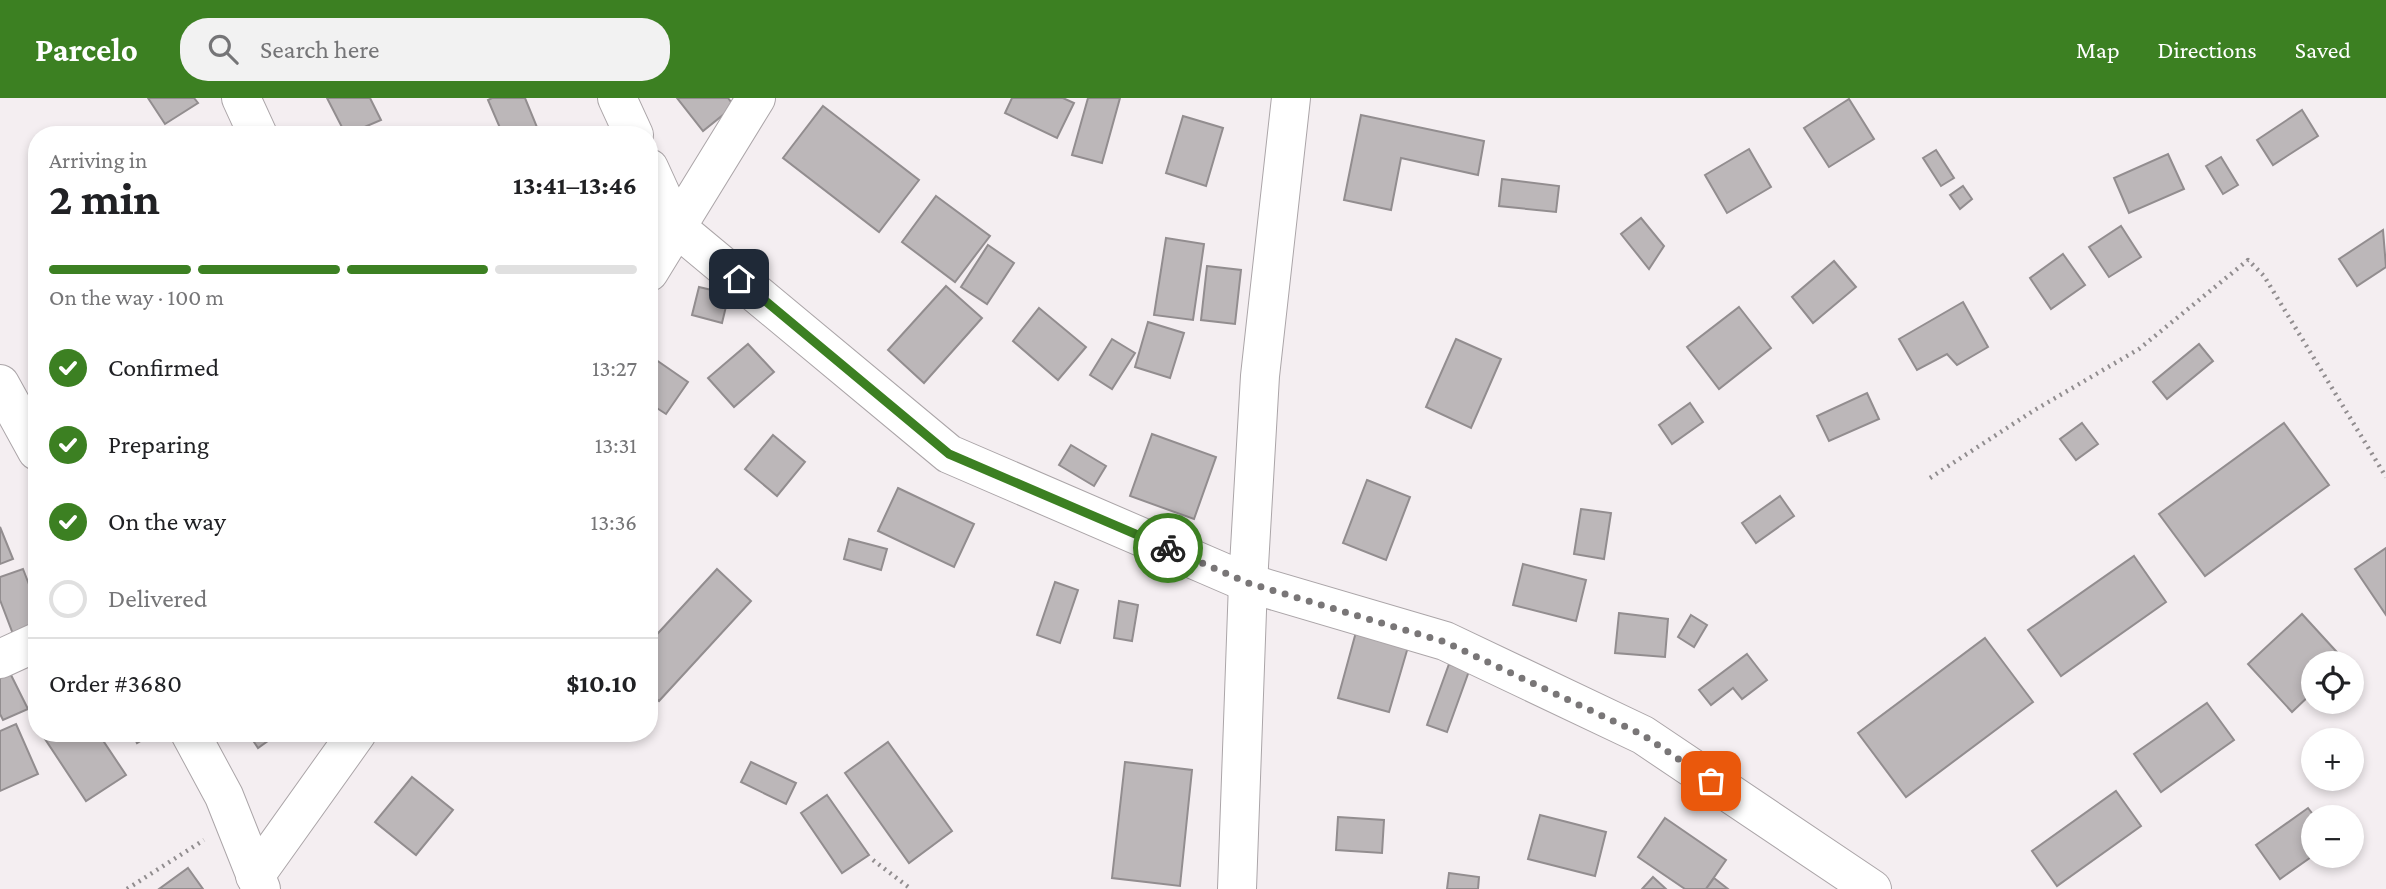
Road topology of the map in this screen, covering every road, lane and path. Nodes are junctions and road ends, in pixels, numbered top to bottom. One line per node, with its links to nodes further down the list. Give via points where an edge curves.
1 (241, 98): 5 (street)
2 (617, 98): 6 (street)
3 (755, 98): 8 (street)
4 (1291, 98): 14 (street, via 1260,376)
5 (254, 126)
6 (630, 126)
7 (658, 188): 8 (street)
8 (676, 227): 9 (street); 14 (street, via 949,454)
9 (658, 257)
10 (0, 384): 11 (street)
11 (28, 435)
12 (2386, 477): 13 (path, via 2264,276 2248,260 2139,349)
13 (1930, 478)
14 (1248, 583): 24 (street); 25 (street, via 1445,642 1643,735)
15 (28, 646): 16 (street)
16 (0, 659)
17 (195, 742): 19 (street)
18 (351, 742): 21 (street)
19 (224, 796): 21 (street); 22 (path, via 211,836)
20 (873, 860): 23 (path)
21 (258, 883)
22 (127, 889)
23 (911, 889)
24 (1237, 889)
25 (1872, 889)

